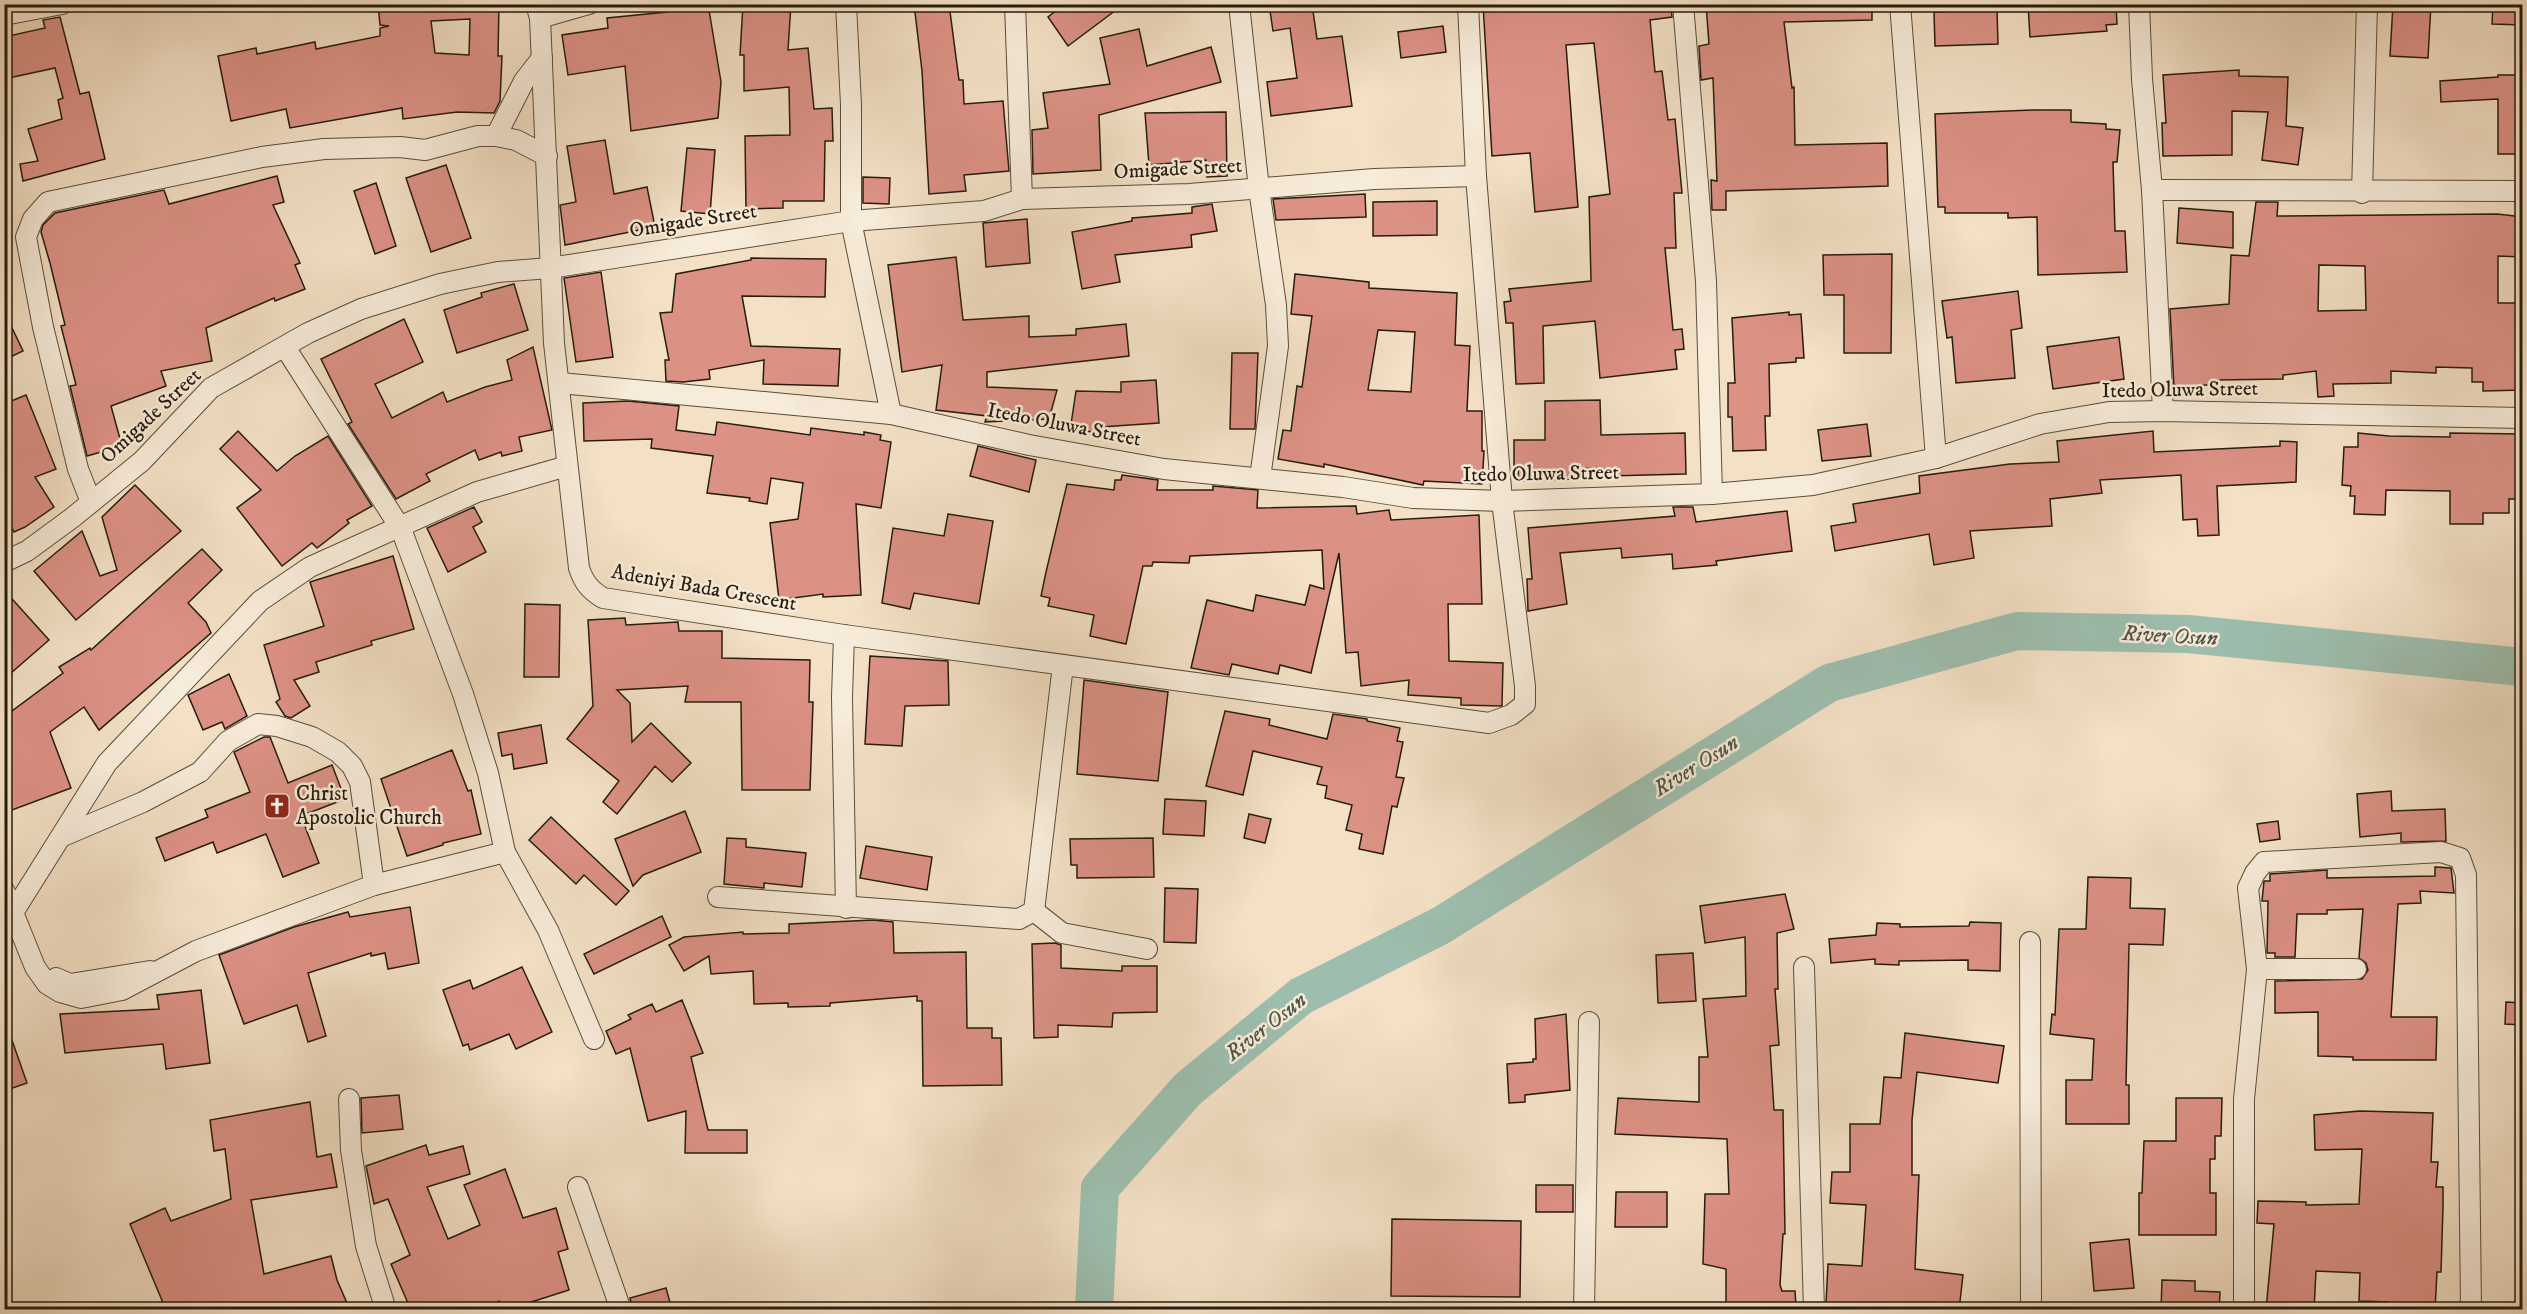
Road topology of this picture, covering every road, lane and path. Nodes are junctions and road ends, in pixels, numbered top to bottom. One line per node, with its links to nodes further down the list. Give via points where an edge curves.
1 (62, 4): 12 (street)
2 (589, 4): 11 (street)
3 (846, 4): 22 (street)
4 (1015, 4): 21 (street)
5 (1239, 4): 17 (street)
6 (1467, 4): 16 (street)
7 (1683, 4): 32 (street, via 1706,281)
8 (1900, 4): 29 (street)
9 (2139, 4): 18 (street)
10 (2367, 4): 20 (street)
11 (538, 11): 13 (street, Adeniyi Bada Crescent)
12 (4, 15)
13 (542, 58): 14 (street, via 524,81); 15 (street, Adeniyi Bada Crescent)
14 (496, 136): 15 (street, via 516,140); 34 (street, via 478,136 425,150 324,149 262,157 48,202 33,219 26,237 48,349 78,469)
15 (547, 156): 23 (street, Adeniyi Bada Crescent)
16 (1476, 176): 17 (street, Omigade Street, via 1374,179); 33 (street)
17 (1259, 189): 21 (street, Omigade Street); 31 (street, via 1278,346)
18 (2152, 190): 20 (street); 26 (street)
19 (2523, 191): 20 (street)
20 (2362, 193)
21 (1022, 199): 22 (street, Omigade Street, via 984,211)
22 (850, 221): 23 (street, Omigade Street); 27 (street)
23 (550, 268): 24 (street, Omigade Street, via 498,272 440,284 361,309); 25 (street, Adeniyi Bada Crescent)
24 (285, 347): 34 (street, Omigade Street, via 211,388 142,461); 35 (street)
25 (560, 383): 27 (street, Itedo Oluwa Street); 30 (street, Adeniyi Bada Crescent)
26 (2163, 411): 28 (street, Itedo Oluwa Street); 29 (street, Itedo Oluwa Street, via 2109,412 2040,424)
27 (891, 414): 31 (street, Itedo Oluwa Street, via 1029,445 1164,469)
28 (2523, 418)
29 (1936, 458): 32 (street, Itedo Oluwa Street, via 1813,484)
30 (567, 466): 35 (street, via 477,492); 37 (street, Adeniyi Bada Crescent, via 579,568 584,583 603,598)
31 (1260, 478): 33 (street, Itedo Oluwa Street, via 1413,498)
32 (1712, 495): 33 (street, Itedo Oluwa Street)
33 (1502, 501): 38 (street, Adeniyi Bada Crescent, via 1525,686 1525,704 1511,715 1489,723)
34 (91, 502): 36 (street, Omigade Street, via 27,550)
35 (401, 529): 39 (street, via 310,567 260,601 107,763); 40 (street, via 463,694 488,773)
36 (4, 562)
37 (844, 635): 38 (street, Adeniyi Bada Crescent); 44 (street)
38 (1063, 666): 46 (street)
39 (63, 836): 41 (street, via 143,802 200,772 228,741 258,724 277,726 312,737 338,752 352,766 360,782); 45 (street)
40 (504, 852): 41 (street); 53 (street, via 548,930)
41 (374, 885): 45 (street, via 196,951 122,990 81,998 48,984 35,967)
42 (4, 890): 45 (street)
43 (718, 897): 44 (street)
44 (846, 908): 46 (street, via 1019,919)
45 (14, 911)
46 (1034, 911): 48 (street, via 1062,933)
47 (2030, 942): 60 (street)
48 (1147, 949)
49 (1804, 967): 59 (street)
50 (2257, 969): 51 (street); 61 (street, via 2244,1099); 62 (street, via 2248,888 2264,862 2441,852 2460,858 2466,875)
51 (2356, 969)
52 (1588, 1022): 58 (street)
53 (594, 1039)
54 (349, 1099): 56 (street, via 351,1150 366,1246)
55 (578, 1187): 57 (street)
56 (386, 1310)
57 (621, 1310)
58 (1584, 1310)
59 (1814, 1310)
60 (2031, 1310)
61 (2244, 1310)
62 (2471, 1310)

